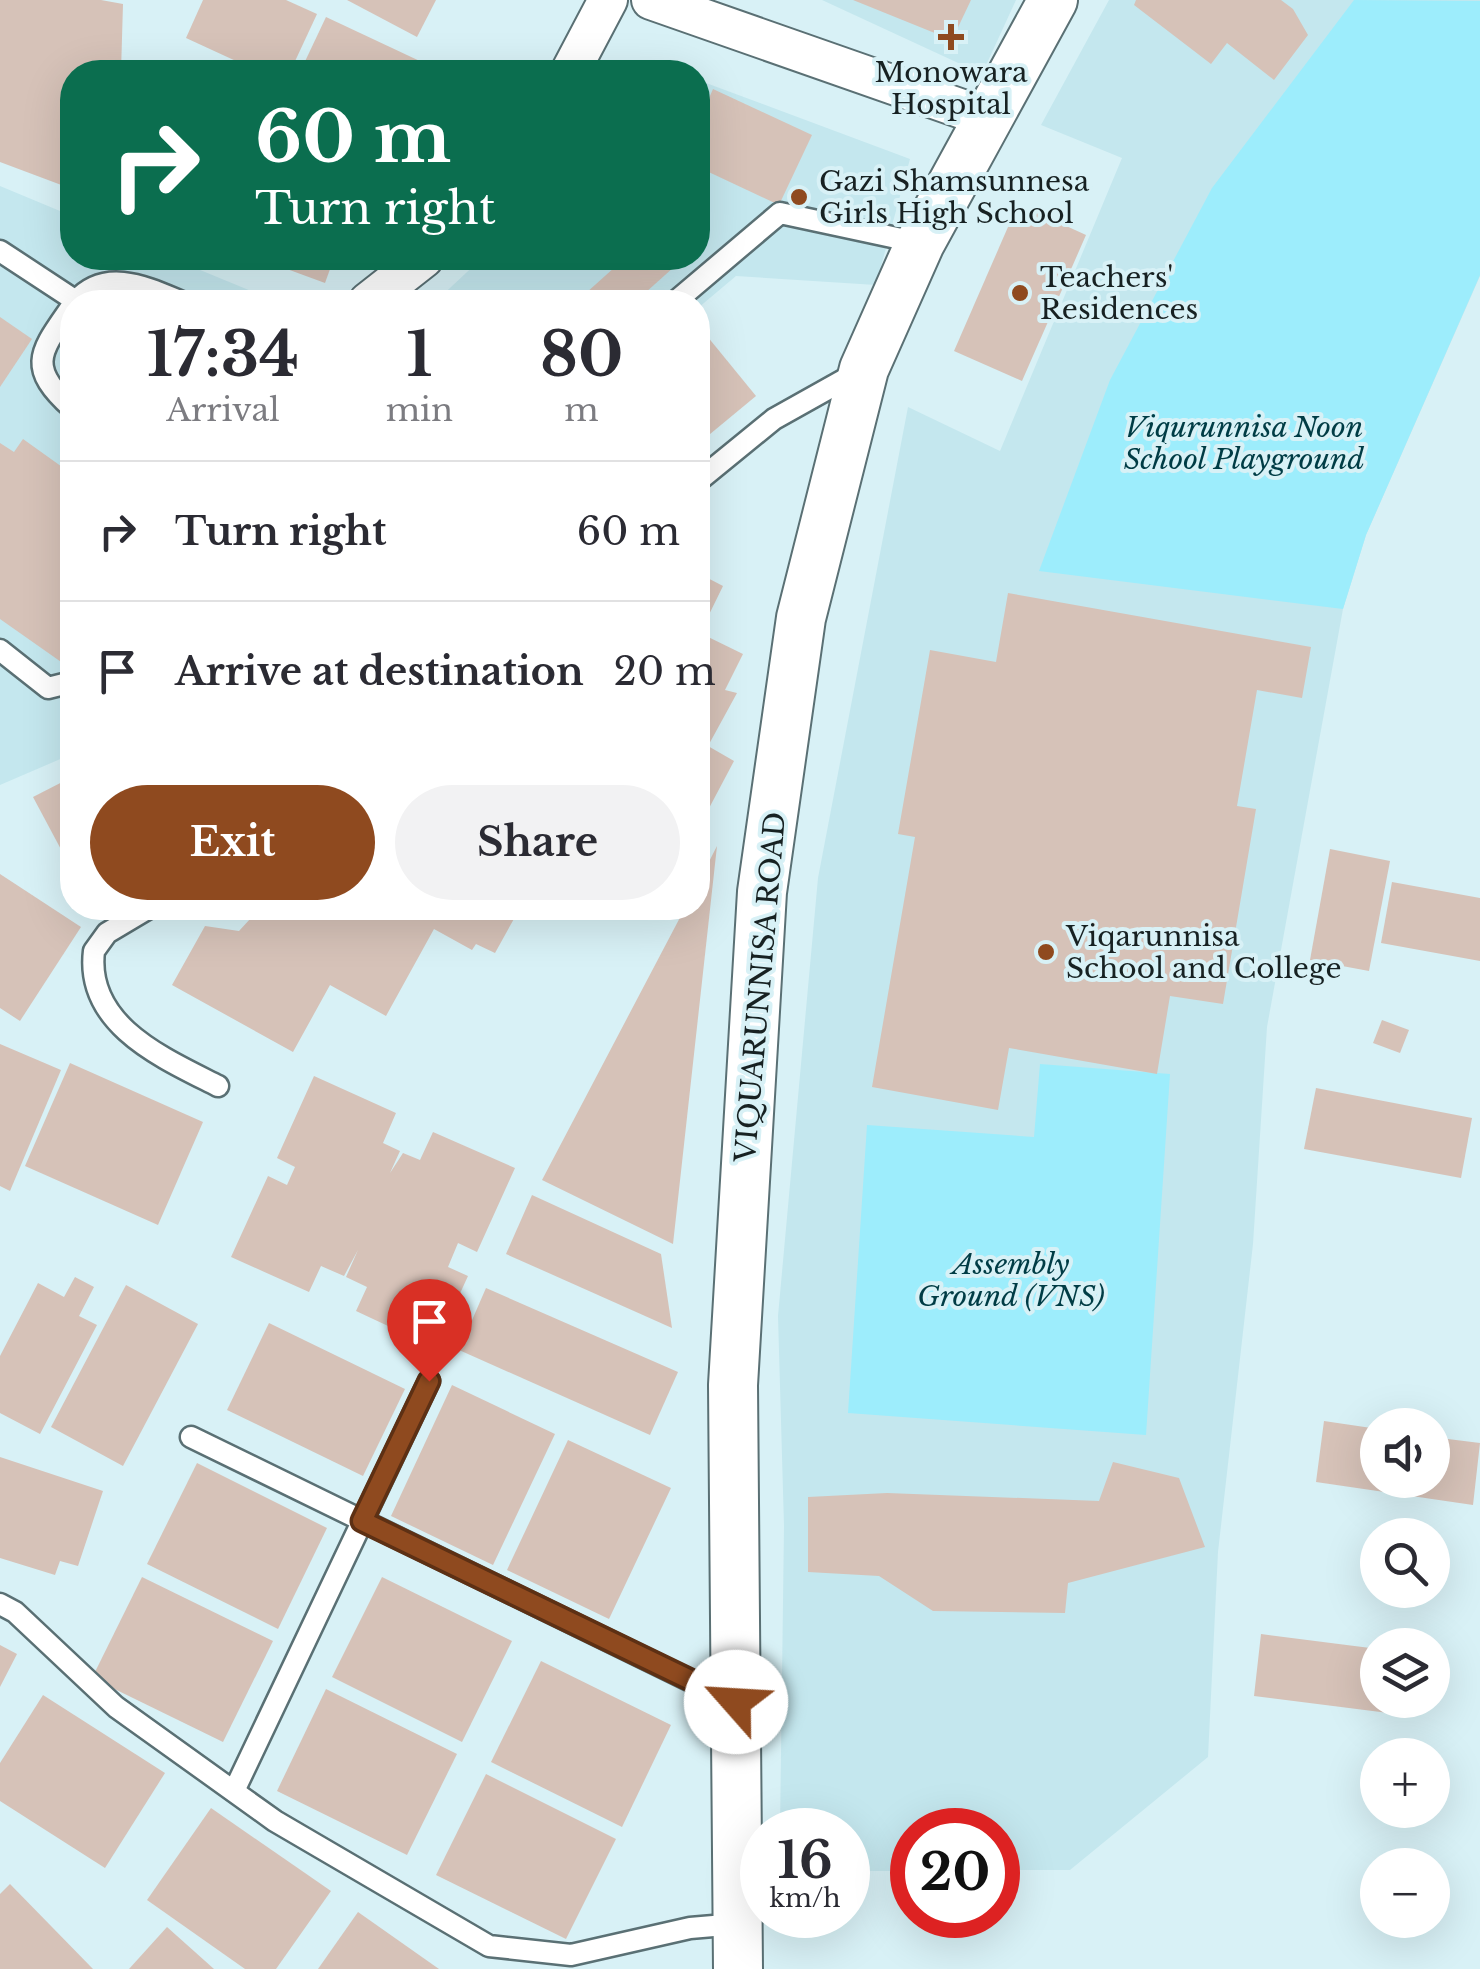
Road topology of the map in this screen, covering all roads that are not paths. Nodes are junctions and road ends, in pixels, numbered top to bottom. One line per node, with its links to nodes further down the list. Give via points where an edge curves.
1 (608, 0): 4 (street)
2 (651, 0): 5 (street)
3 (1053, 0): 5 (street, VIQUARUNNISA ROAD)
4 (576, 60)
5 (985, 117): 6 (street, VIQUARUNNISA ROAD)
6 (920, 244): 12 (lane, via 780,214); 15 (street, VIQUARUNNISA ROAD)
7 (0, 251): 13 (lane)
8 (409, 270): 11 (street)
9 (89, 290): 10 (lane, via 120,282)
10 (145, 290)
11 (383, 290)
12 (688, 290)
13 (60, 293)
14 (60, 324): 16 (lane, via 40,362)
15 (864, 369): 17 (lane, via 774,419); 26 (street, VIQUARUNNISA ROAD, via 800,618 762,892 733,1385)
16 (60, 395)
17 (710, 471)
18 (0, 650): 19 (lane, via 48,688)
19 (60, 685)
20 (129, 920): 21 (lane, via 94,951 98,991 146,1050)
21 (218, 1086)
22 (429, 1381): 24 (lane)
23 (190, 1437): 24 (lane)
24 (362, 1521): 26 (lane); 27 (lane)
25 (0, 1604): 27 (lane, via 116,1707)
26 (736, 1702): 28 (street, VIQUARUNNISA ROAD)
27 (234, 1791): 28 (lane, via 489,1946 571,1955 690,1928)
28 (737, 1946)

